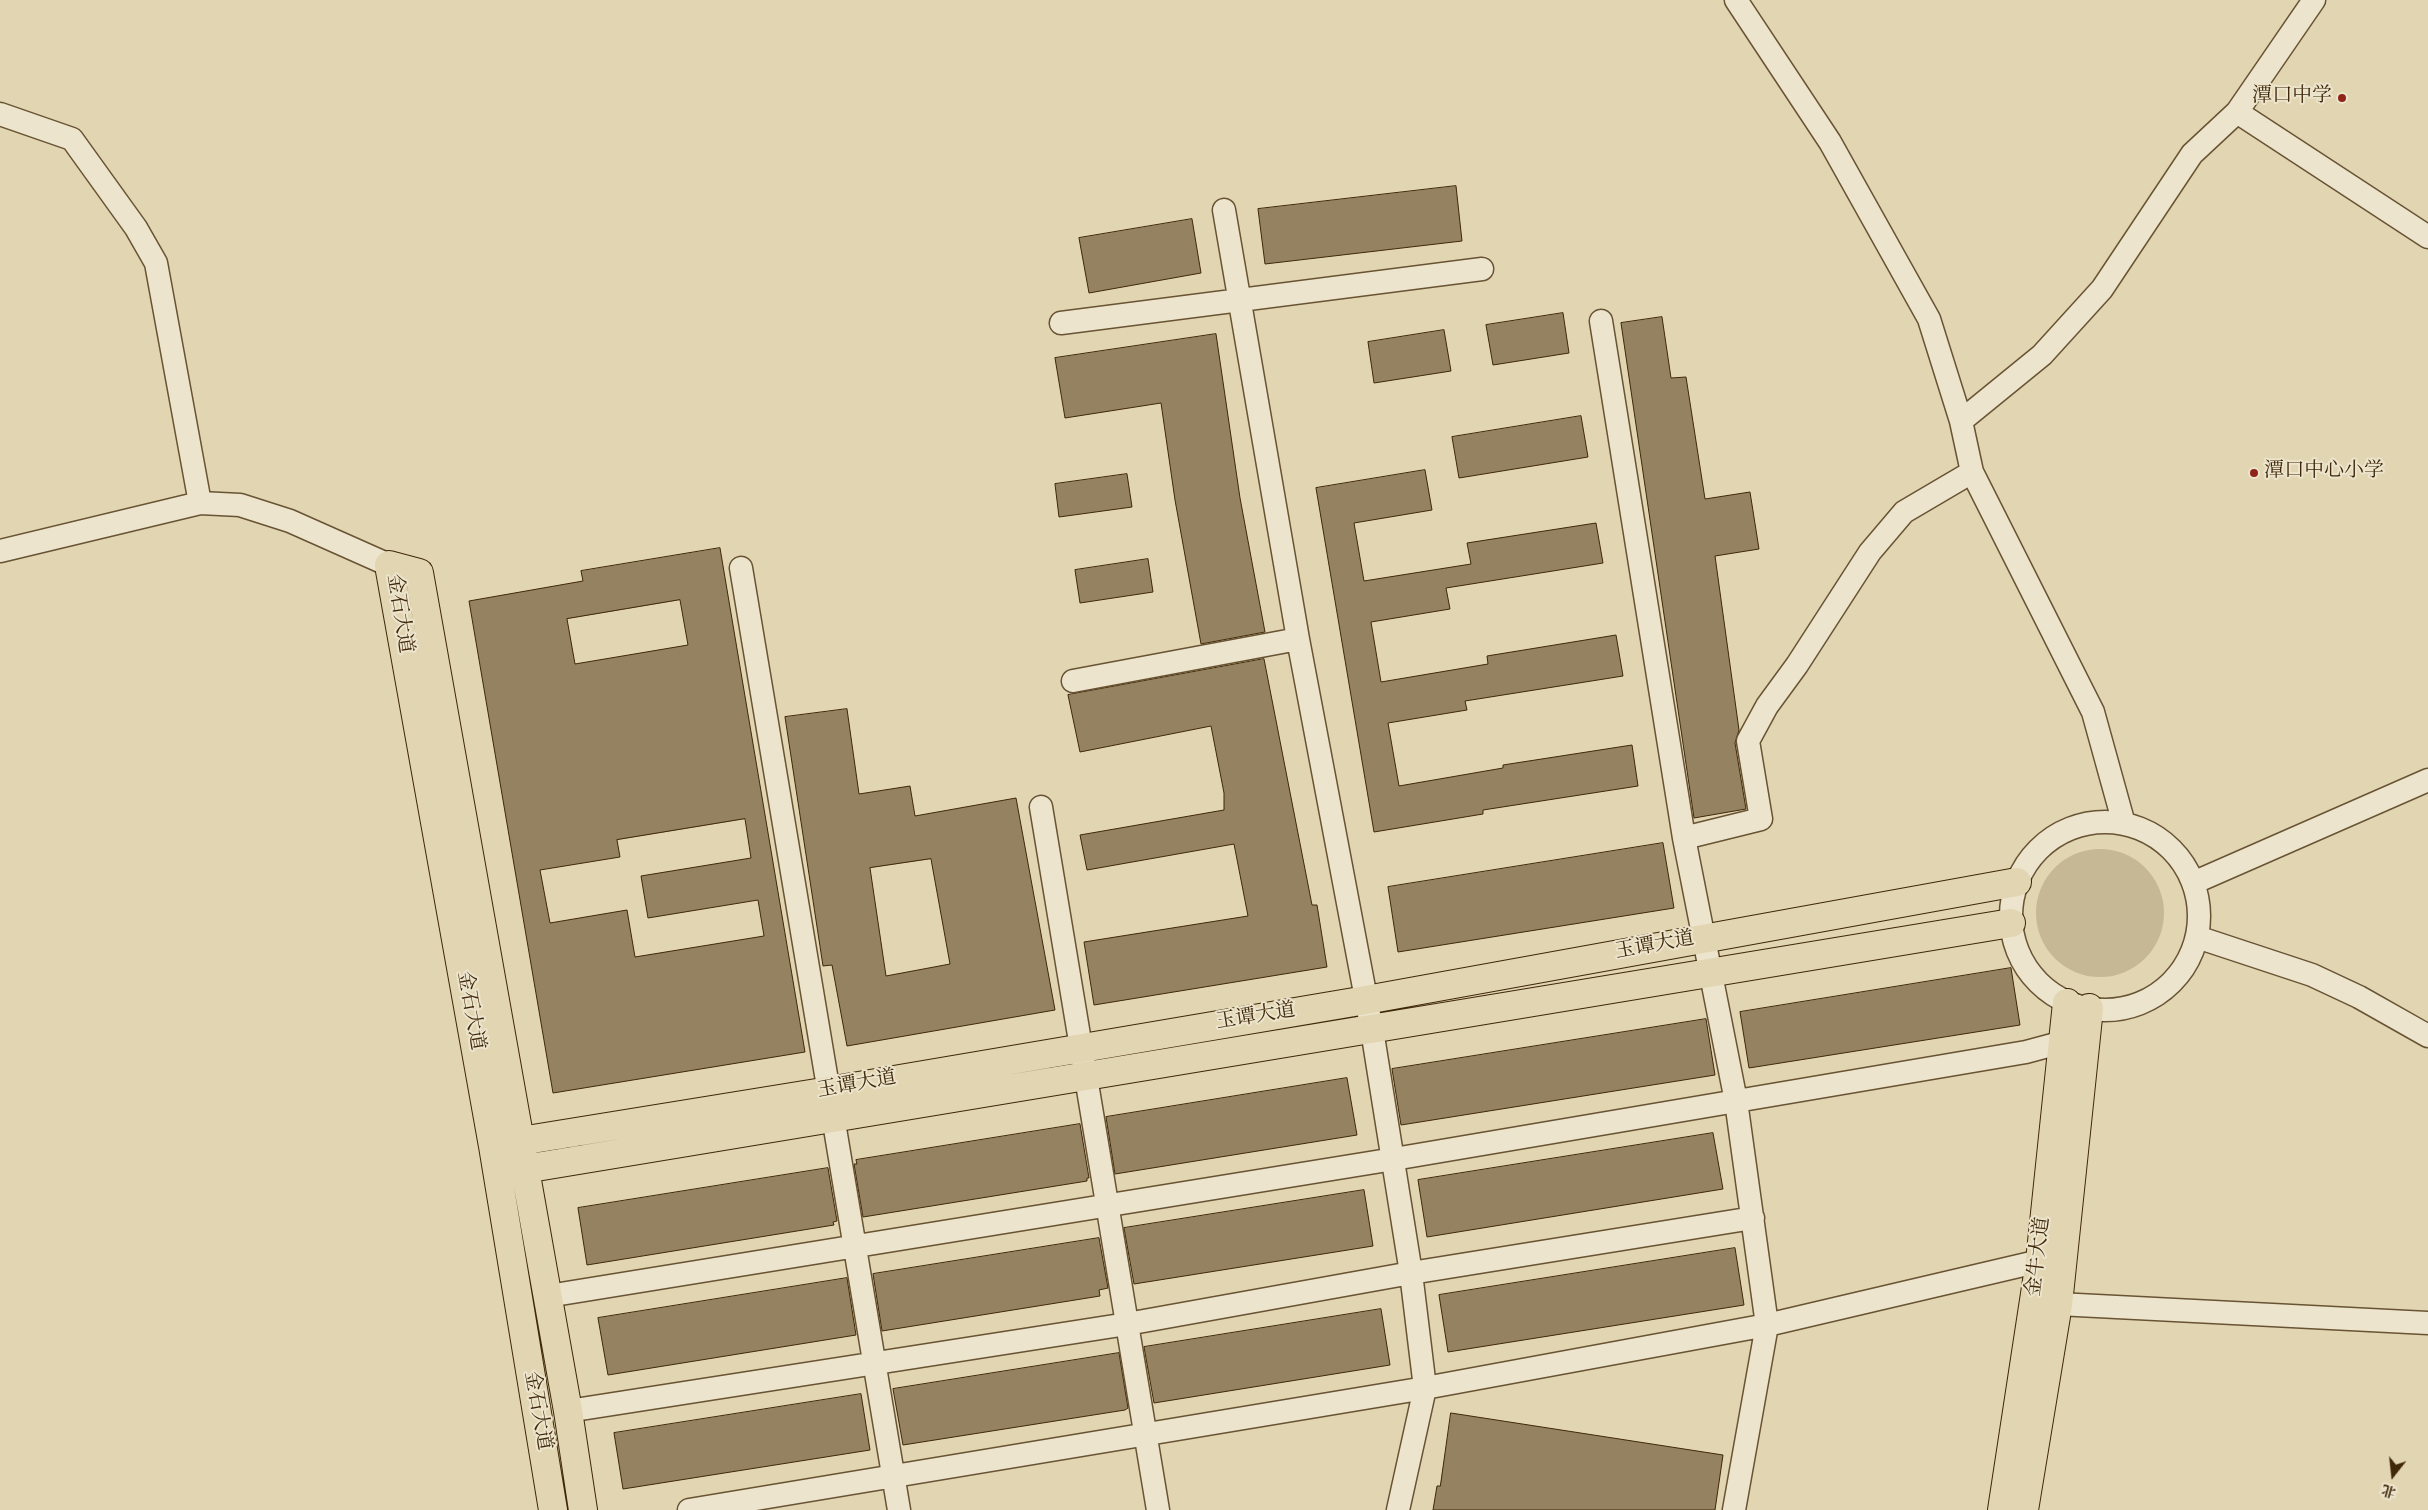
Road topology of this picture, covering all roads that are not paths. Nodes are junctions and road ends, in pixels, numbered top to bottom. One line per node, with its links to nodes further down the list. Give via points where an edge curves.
1 (1736, 0): 11 (street, via 1830,142 1929,319)
2 (2314, 0): 3 (street)
3 (2238, 112): 6 (street); 11 (street, via 2192,154 2102,290 2042,355)
4 (0, 114): 13 (street, via 72,140 136,228 156,262)
5 (1224, 210): 8 (street)
6 (2428, 237)
7 (1482, 269): 8 (street)
8 (1240, 300): 10 (street); 17 (street)
9 (1601, 321): 22 (street)
10 (1061, 323)
11 (1961, 421): 12 (street)
12 (1972, 472): 21 (street, via 2093,712); 22 (street, via 1904,512 1870,552 1798,665 1767,706 1748,741 1761,820)
13 (200, 503): 14 (street); 15 (street, via 240,504 290,521)
14 (0, 551)
15 (389, 565): 39 (main road, 金石大道, via 418,573)
16 (741, 568): 36 (street)
17 (1298, 639): 18 (street); 29 (street)
18 (1073, 681)
19 (2428, 780): 24 (street)
20 (1041, 807): 34 (street)
21 (2124, 824): 23 (street, via 2086,824 2060,834 2038,850); 24 (street, via 2158,838 2185,865)
22 (1684, 838): 27 (street)
23 (2017, 882): 25 (street); 27 (main road, 玉谭大道)
24 (2193, 882): 26 (street, via 2199,910)
25 (2012, 922): 28 (main road, 玉谭大道); 30 (street, via 2016,944 2025,965 2039,982)
26 (2197, 937): 30 (street, via 2184,967 2162,991 2117,1009); 32 (street, via 2312,975)
27 (1703, 939): 28 (street); 29 (main road, 玉谭大道)
28 (1711, 973): 31 (main road, 玉谭大道); 37 (street)
29 (1366, 1000): 31 (street); 34 (main road, 玉谭大道)
30 (2078, 1005): 33 (main road, 金牛大道); 49 (main road, 金牛大道)
31 (1372, 1030): 35 (main road, 玉谭大道); 40 (street)
32 (2428, 1036)
33 (2063, 1042): 37 (street, via 2026,1052); 46 (main road, 金牛大道)
34 (1081, 1047): 35 (street); 36 (main road, 玉谭大道)
35 (1085, 1074): 38 (main road, 玉谭大道); 43 (street)
36 (829, 1091): 38 (street); 39 (main road, 玉谭大道)
37 (1736, 1101): 40 (street); 44 (street)
38 (834, 1119): 41 (main road, 玉谭大道); 45 (street)
39 (506, 1143): 41 (main road, 金石大道); 42 (main road, 金石大道)
40 (1394, 1159): 43 (street); 47 (street)
41 (524, 1168): 42 (main road, 玉谭大道); 48 (main road, 金石大道)
42 (498, 1174): 58 (main road, 金石大道)
43 (1107, 1204): 45 (street); 51 (street)
44 (1753, 1218): 47 (street); 52 (street)
45 (855, 1247): 48 (street); 53 (street)
46 (2040, 1261): 52 (street); 65 (main road, 金牛大道)
47 (1411, 1273): 51 (street); 54 (street)
48 (548, 1296): 55 (main road, 金石大道)
49 (2058, 1304): 50 (street); 66 (main road, 金牛大道)
50 (2428, 1323)
51 (1127, 1324): 53 (street); 56 (street)
52 (1767, 1325): 54 (street); 64 (street)
53 (875, 1365): 55 (street); 57 (street)
54 (1425, 1388): 56 (street); 63 (street)
55 (568, 1411): 59 (main road, 金石大道)
56 (1145, 1435): 57 (street); 62 (street)
57 (894, 1478): 60 (street); 61 (street)
58 (553, 1510)
59 (583, 1510)
60 (689, 1510)
61 (899, 1510)
62 (1158, 1510)
63 (1398, 1510)
64 (1734, 1510)
65 (2002, 1510)
66 (2024, 1510)

